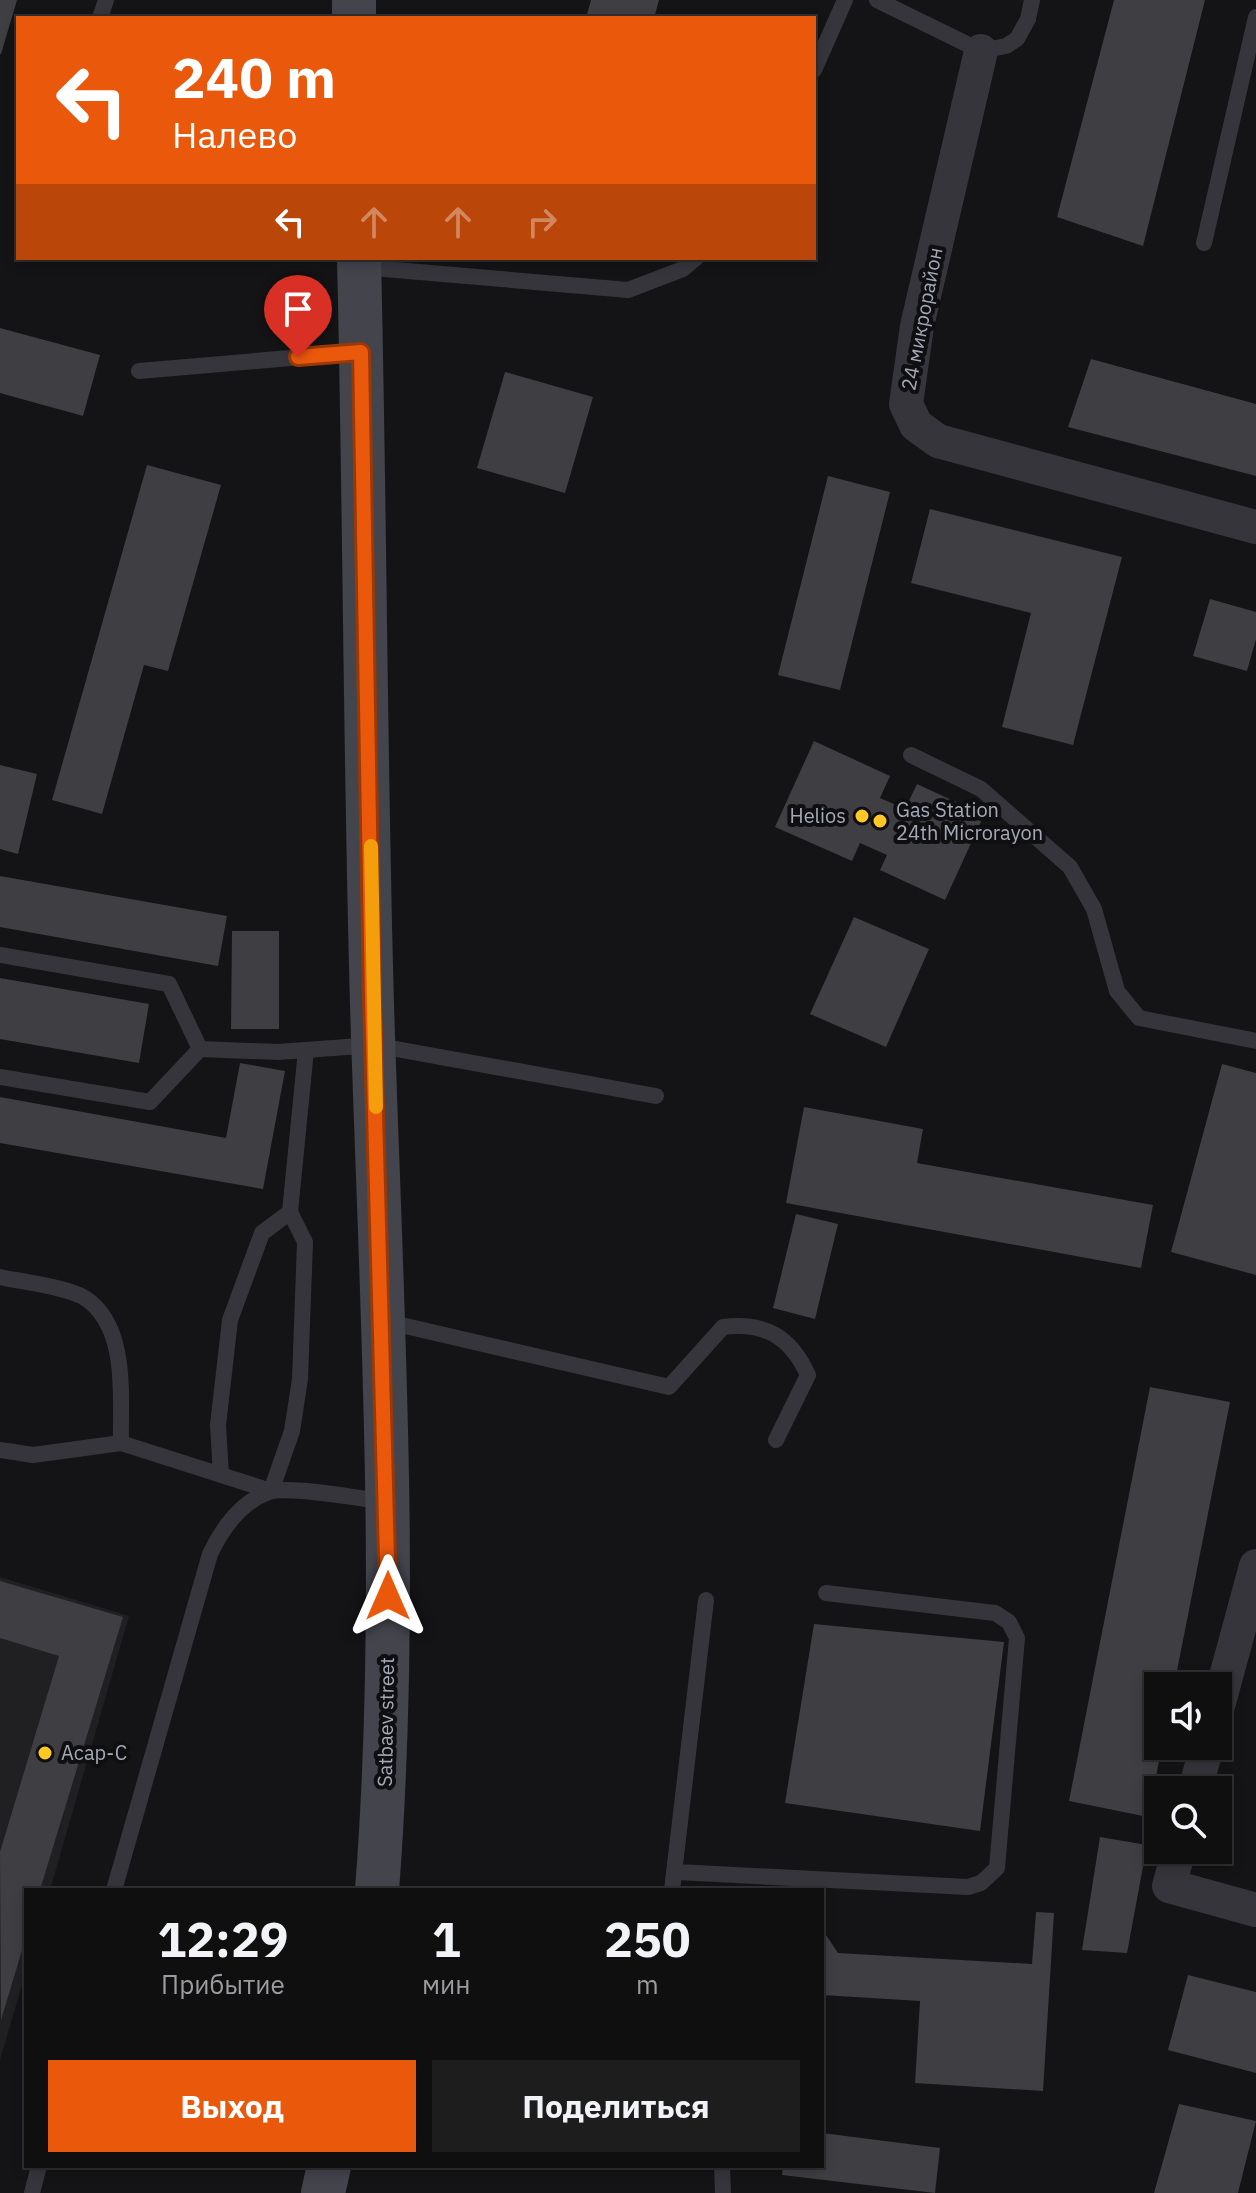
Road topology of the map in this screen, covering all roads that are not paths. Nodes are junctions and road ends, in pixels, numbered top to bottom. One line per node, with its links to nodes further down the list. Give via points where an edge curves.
1 (845, 0): 6 (lane)
2 (877, 0): 5 (lane)
3 (1032, 0): 5 (lane, via 1017,39)
4 (1256, 17): 7 (lane)
5 (981, 51): 12 (street, 24 микрорайон, via 917,326 906,404 916,425 938,441)
6 (816, 65)
7 (1204, 243)
8 (694, 260): 9 (lane, via 628,290)
9 (359, 262): 10 (main road, Satbaev street)
10 (361, 352): 11 (lane); 16 (main road, Satbaev street)
11 (139, 371)
12 (1256, 527)
13 (911, 755): 15 (lane, via 981,789 1070,867 1094,909 1117,991 1139,1018)
14 (0, 955): 17 (lane, via 169,984)
15 (1256, 1041)
16 (374, 1045): 18 (lane); 20 (lane); 23 (main road, Satbaev street)
17 (200, 1049): 18 (lane); 19 (lane, via 150,1102)
18 (306, 1050): 21 (lane)
19 (0, 1077)
20 (656, 1096)
21 (290, 1212): 27 (lane, via 262,1233 230,1320 218,1425); 28 (lane, via 305,1242 300,1379 292,1431)
22 (0, 1277): 25 (lane, via 83,1296 100,1311 112,1332 118,1369)
23 (382, 1321): 24 (lane, via 669,1387 723,1327 750,1323 777,1335 798,1354 808,1375); 29 (main road, Satbaev street)
24 (776, 1440)
25 (121, 1443): 26 (lane, via 33,1455); 27 (lane)
26 (0, 1450)
27 (221, 1475): 28 (lane)
28 (271, 1491): 29 (lane); 36 (lane, via 243,1508 221,1531 210,1554)
29 (388, 1502): 37 (main road, Satbaev street, via 388,1752)
30 (1256, 1566): 33 (street)
31 (826, 1593): 35 (lane, via 995,1613 1013,1628 1017,1638 997,1868 968,1887)
32 (706, 1600): 35 (lane)
33 (1227, 1672)
34 (1175, 1864): 39 (street, via 1169,1886)
35 (677, 1872): 38 (lane)
36 (115, 1888)
37 (377, 1888)
38 (673, 1888)
39 (1256, 1910)
40 (38, 2168): 43 (lane)
41 (329, 2168): 44 (main road)
42 (722, 2168): 45 (lane)
43 (32, 2193)
44 (323, 2193)
45 (723, 2193)

